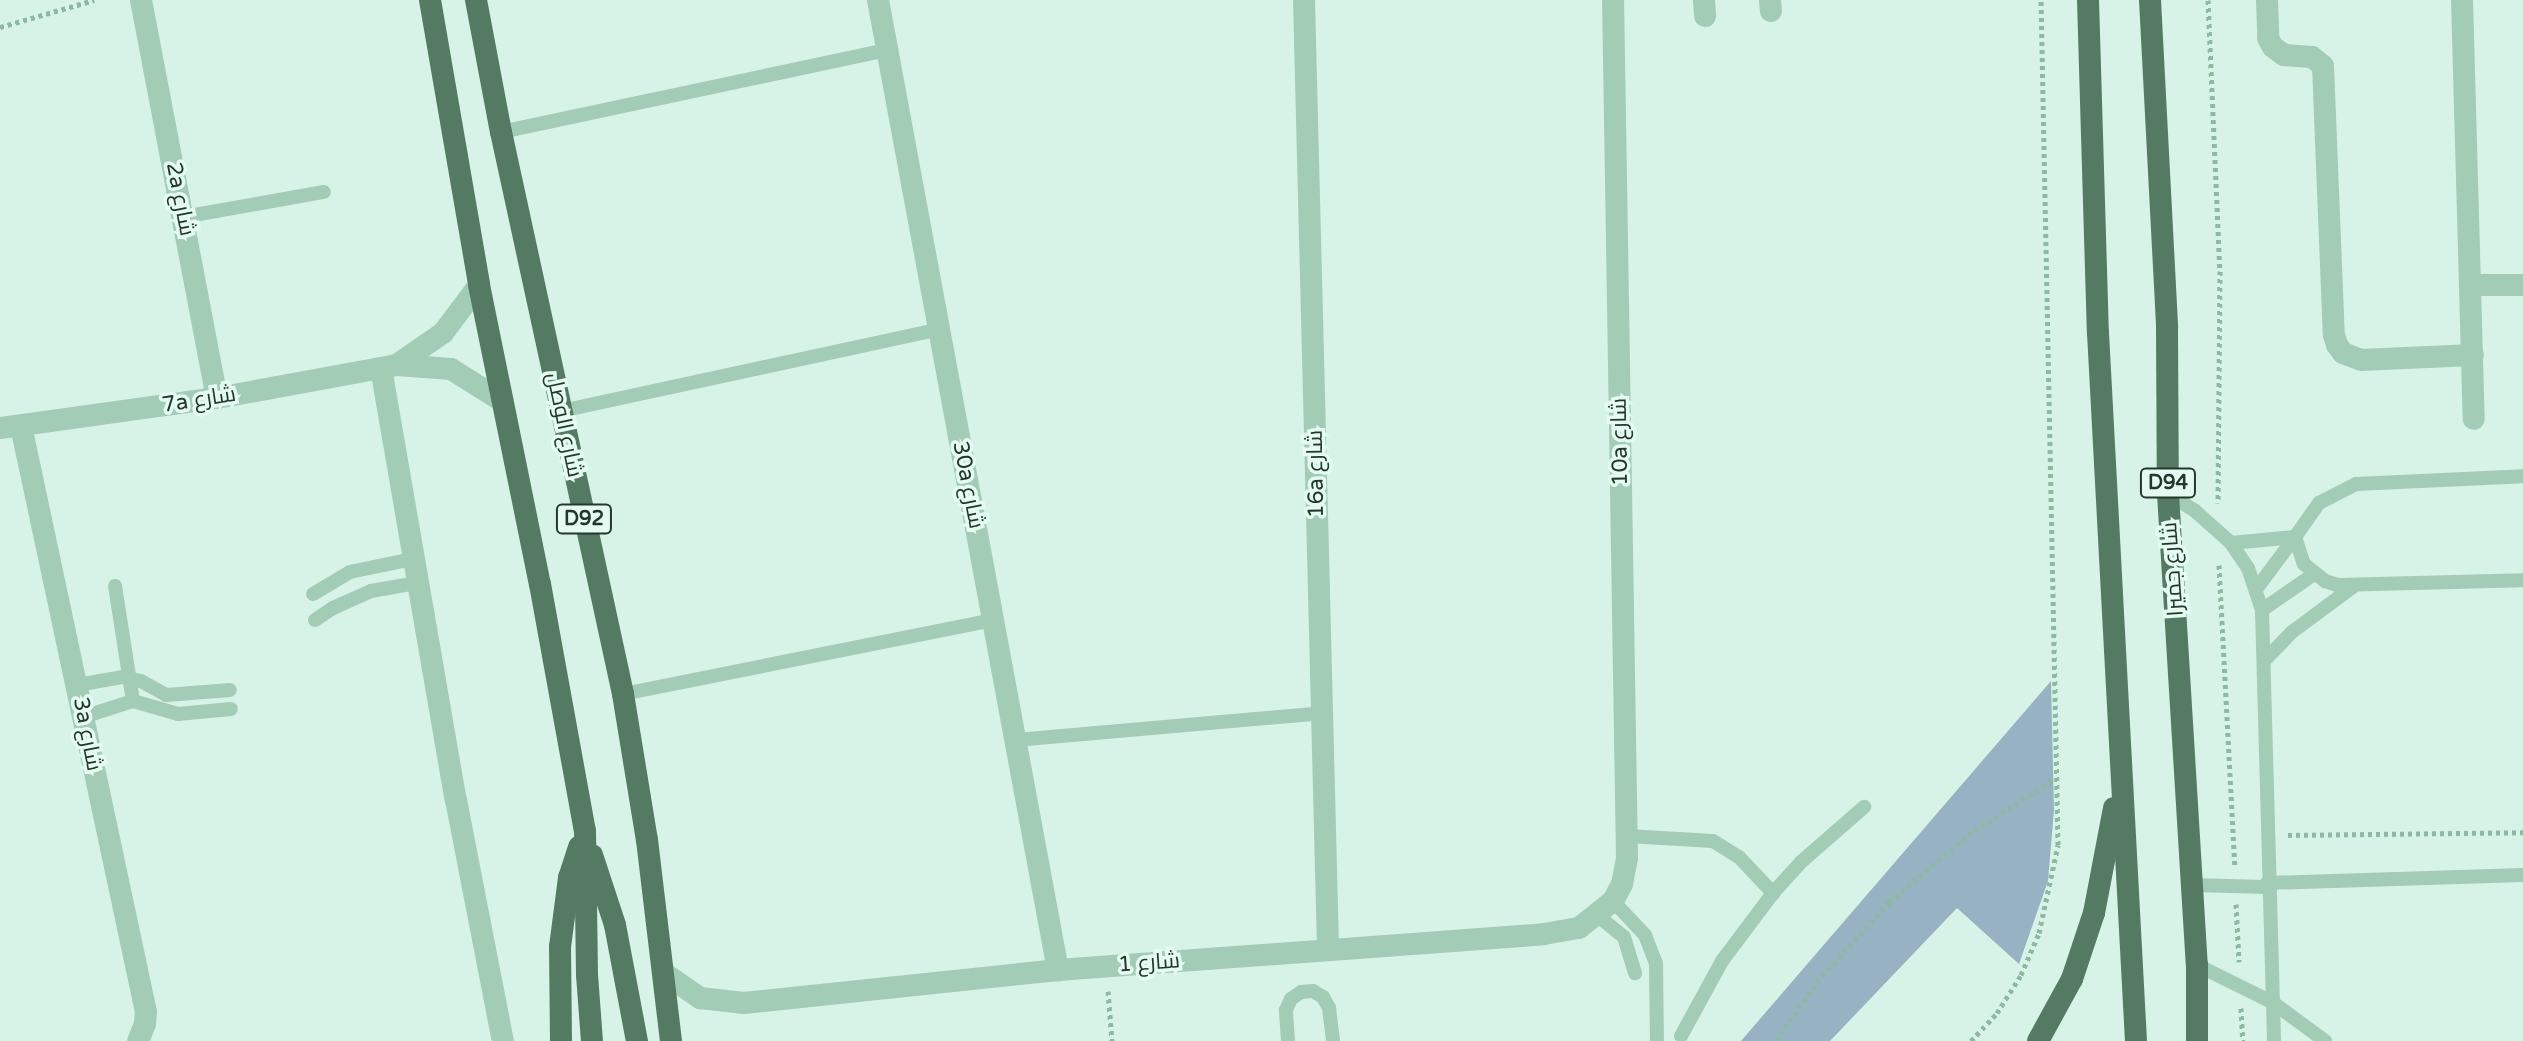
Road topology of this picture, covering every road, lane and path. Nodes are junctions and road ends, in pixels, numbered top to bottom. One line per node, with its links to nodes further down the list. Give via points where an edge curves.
1 (94, 0): 13 (path)
2 (141, 0): 17 (street, 2a شارع)
3 (430, 0): 18 (main road, D92)
4 (476, 0): 15 (main road, شارع الوصل / D92)
5 (878, 0): 14 (street, 30a شارع)
6 (1304, 0): 51 (street, 16a شارع)
7 (1613, 0): 60 (street, 10a شارع)
8 (2041, 0): 54 (path)
9 (2088, 0): 55 (main road, D94)
10 (2150, 0): 30 (main road, شارع جميرا / D94, via 2167,328)
11 (2267, 0): 22 (street, via 2273,47 2284,55 2312,57 2323,66 2337,345 2361,360)
12 (2462, 0): 19 (street)
13 (0, 27)
14 (888, 50): 15 (lane); 21 (street, 30a شارع)
15 (501, 132): 26 (main road, شارع الوصل / D92)
16 (324, 192): 17 (lane)
17 (183, 217): 24 (street, 2a شارع)
18 (479, 285): 23 (street, 7a شارع, via 443,333); 25 (main road, D92)
19 (2471, 285): 20 (street); 22 (street)
20 (2523, 285)
21 (939, 329): 26 (lane); 43 (street, 30a شارع)
22 (2473, 355): 27 (street)
23 (389, 366): 24 (street, 7a شارع); 25 (street, 7a شارع, via 451,369); 33 (street)
24 (217, 398): 28 (street, 7a شارع)
25 (502, 401): 57 (main road, D92)
26 (561, 411): 48 (main road, شارع الوصل / D92)
27 (2474, 419)
28 (10, 427): 46 (street, 3a شارع)
29 (2523, 476): 31 (lane, via 2356,484 2319,503)
30 (2168, 494): 32 (lane); 62 (main road, شارع جميرا / D94)
31 (2295, 537): 32 (lane); 34 (lane, via 2304,564); 39 (lane)
32 (2231, 543): 39 (lane)
33 (412, 559): 36 (street); 40 (lane, via 350,572)
34 (2314, 574): 38 (lane); 41 (lane)
35 (2523, 580): 38 (lane)
36 (417, 583): 42 (lane, via 362,594); 75 (street)
37 (115, 586): 45 (lane)
38 (2354, 586): 44 (lane, via 2312,615)
39 (2257, 588): 41 (lane)
40 (313, 594)
41 (2262, 610): 44 (lane)
42 (315, 620)
43 (993, 620): 48 (lane); 53 (street, 30a شارع)
44 (2264, 661): 59 (lane)
45 (130, 679): 46 (lane); 47 (lane, via 175,696); 49 (lane)
46 (77, 685): 52 (street, 3a شارع)
47 (230, 690)
48 (623, 694): 70 (main road, شارع الوصل / D92)
49 (133, 701): 50 (lane, via 178,714); 52 (lane)
50 (231, 709)
51 (1322, 713): 53 (lane); 66 (street, 16a شارع)
52 (83, 717): 74 (street, 3a شارع, via 146,1012)
53 (1015, 740): 69 (street, 30a شارع)
54 (2056, 779): 84 (path, via 1968,835 1889,902 1817,982); 85 (path, via 2058,845 2039,933 2021,975)
55 (2120, 780): 86 (main road, via 2094,913 2072,979); 87 (main road, D94)
56 (1864, 807): 64 (lane)
57 (585, 831): 76 (main road, via 563,912); 77 (main road, D92); 78 (main road, via 615,925)
58 (2523, 832): 59 (path)
59 (2267, 835): 63 (lane)
60 (1627, 836): 64 (lane, via 1713,841 1739,857); 65 (street, 10a شارع)
61 (2523, 875): 63 (lane)
62 (2192, 885): 63 (lane); 67 (main road, شارع جميرا / D94)
63 (2267, 885): 72 (lane)
64 (1773, 893): 73 (lane, via 1722,961)
65 (1611, 900): 66 (street, شارع 1, via 1579,928); 71 (lane); 83 (lane, via 1645,935 1656,963)
66 (1328, 949): 68 (street, شارع 1)
67 (2197, 965): 72 (lane); 88 (main road, شارع جميرا / D94)
68 (1106, 966): 69 (street, شارع 1); 80 (path)
69 (1058, 970): 70 (street, شارع 1, via 744,1003 700,998)
70 (664, 973): 79 (main road, شارع الوصل / D92)
71 (1635, 973)
72 (2272, 1002): 89 (lane); 90 (lane)
73 (1681, 1036)
74 (141, 1039)
75 (503, 1041)
76 (561, 1041)
77 (592, 1041)
78 (637, 1041)
79 (671, 1041)
80 (1112, 1041)
81 (1288, 1041): 82 (lane, via 1286,1010 1291,999 1313,991 1329,1008)
82 (1333, 1041)
83 (1657, 1041)
84 (1776, 1041)
85 (1971, 1041)
86 (2038, 1041)
87 (2136, 1041)
88 (2197, 1041)
89 (2274, 1041)
90 (2325, 1041)

